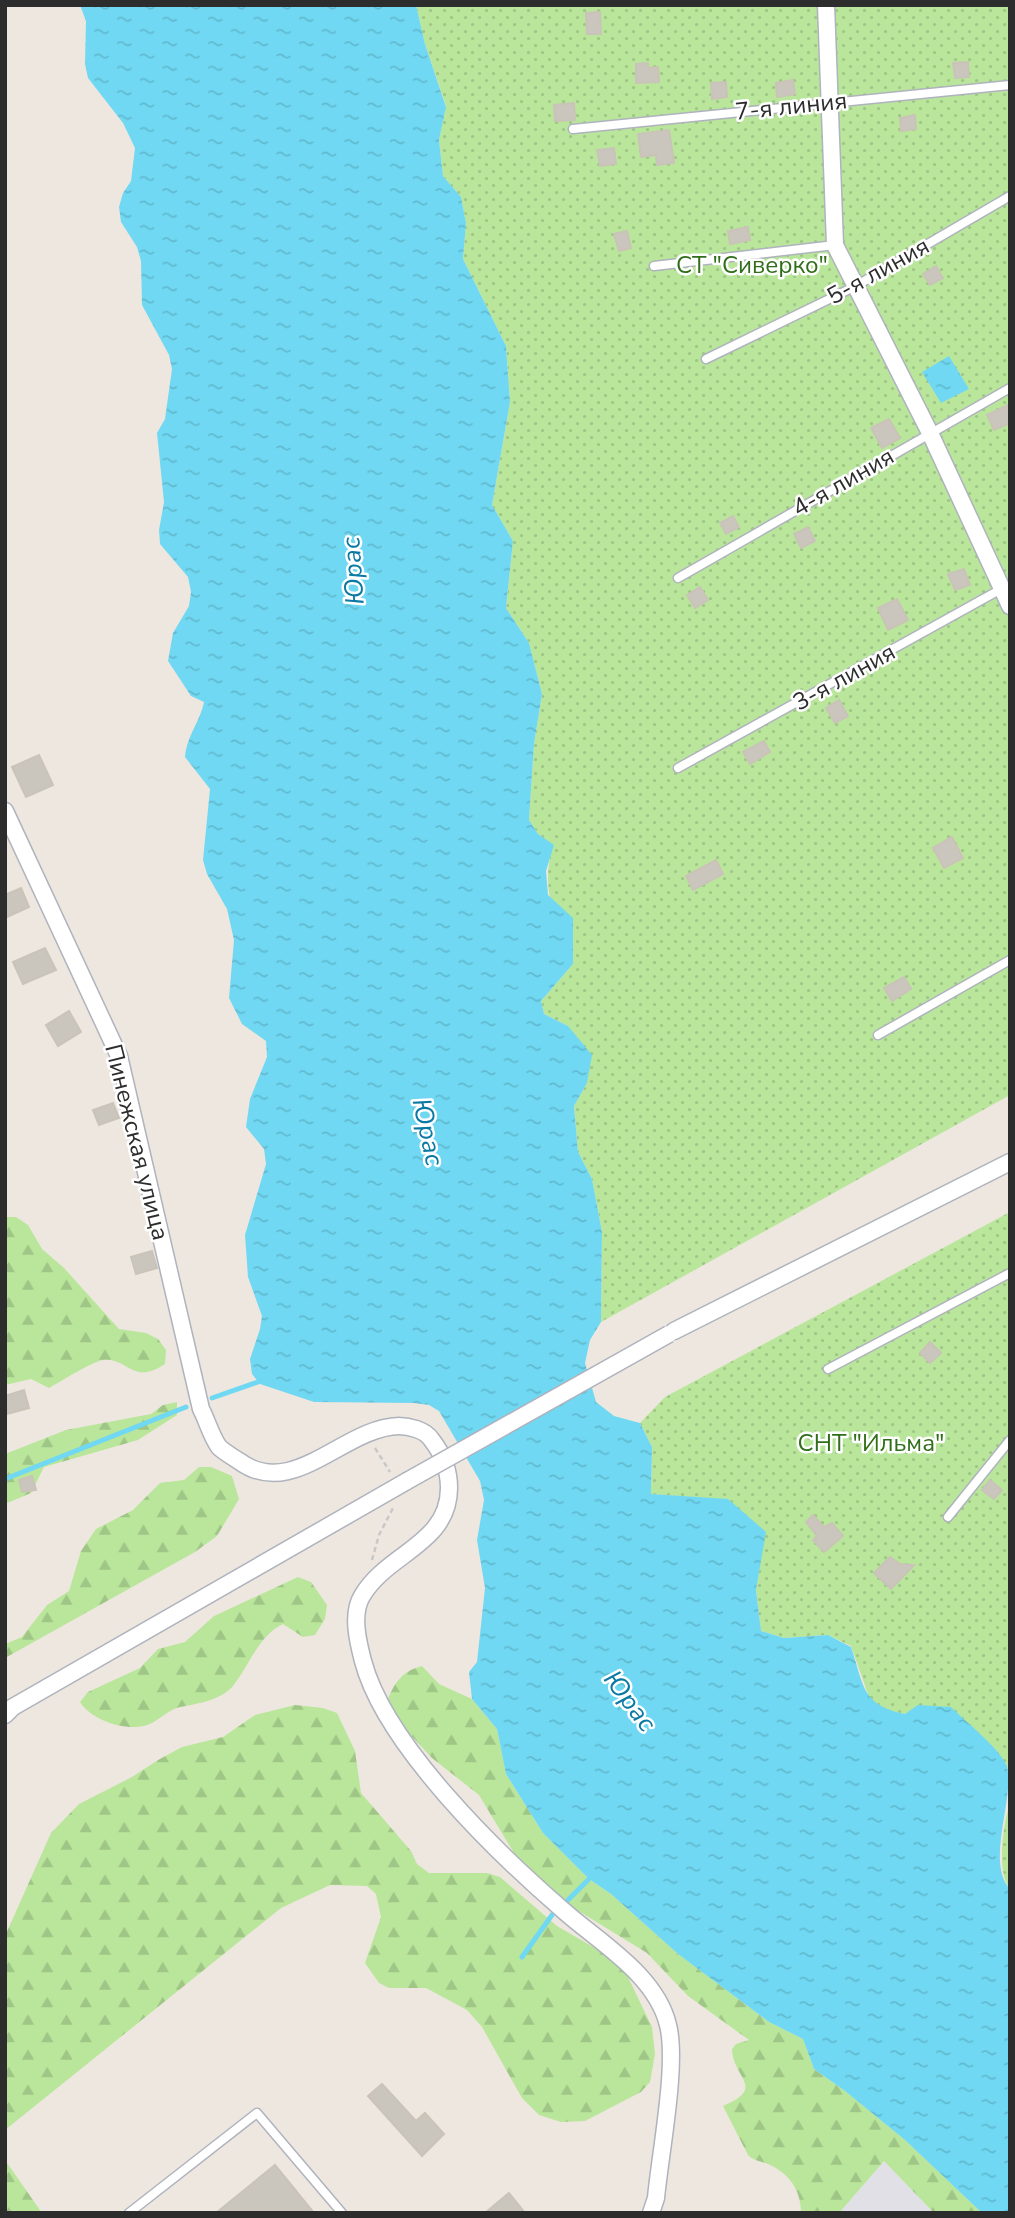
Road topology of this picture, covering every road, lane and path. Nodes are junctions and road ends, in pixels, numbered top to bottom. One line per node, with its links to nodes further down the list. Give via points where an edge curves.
1 (826, 5): 3 (street)
2 (1010, 85): 3 (lane, 7-я линия)
3 (830, 101): 4 (lane, 7-я линия); 6 (street)
4 (573, 129)
5 (1010, 195): 8 (lane, 5-я линия)
6 (835, 245): 7 (lane); 8 (street)
7 (654, 266)
8 (854, 287): 9 (lane, 5-я линия); 11 (street)
9 (706, 359)
10 (1010, 388): 11 (lane, 4-я линия)
11 (930, 433): 12 (lane, 4-я линия); 13 (street)
12 (678, 578)
13 (1006, 588): 14 (street); 15 (lane, 3-я линия)
14 (1010, 606)
15 (678, 768)
16 (5, 811): 26 (street, Пинежская улица, via 119,1056 201,1409 220,1447 252,1471 281,1474 380,1427 408,1426 429,1435 449,1470 449,1509 431,1533)
17 (1010, 960): 18 (lane)
18 (878, 1035)
19 (1010, 1162): 24 (street, bridge, via 672,1333)
20 (1010, 1273): 21 (lane)
21 (828, 1369)
22 (1010, 1440): 25 (lane)
23 (375, 1448): 24 (path)
24 (400, 1478): 26 (path); 27 (street, via 13,1707)
25 (948, 1517)
26 (361, 1596): 30 (street, via 358,1634 381,1710 505,1860 628,1965 658,1997 668,2025 671,2055)
27 (5, 1716)
28 (129, 2213): 29 (lane, via 257,2113)
29 (342, 2213)
30 (651, 2213)

